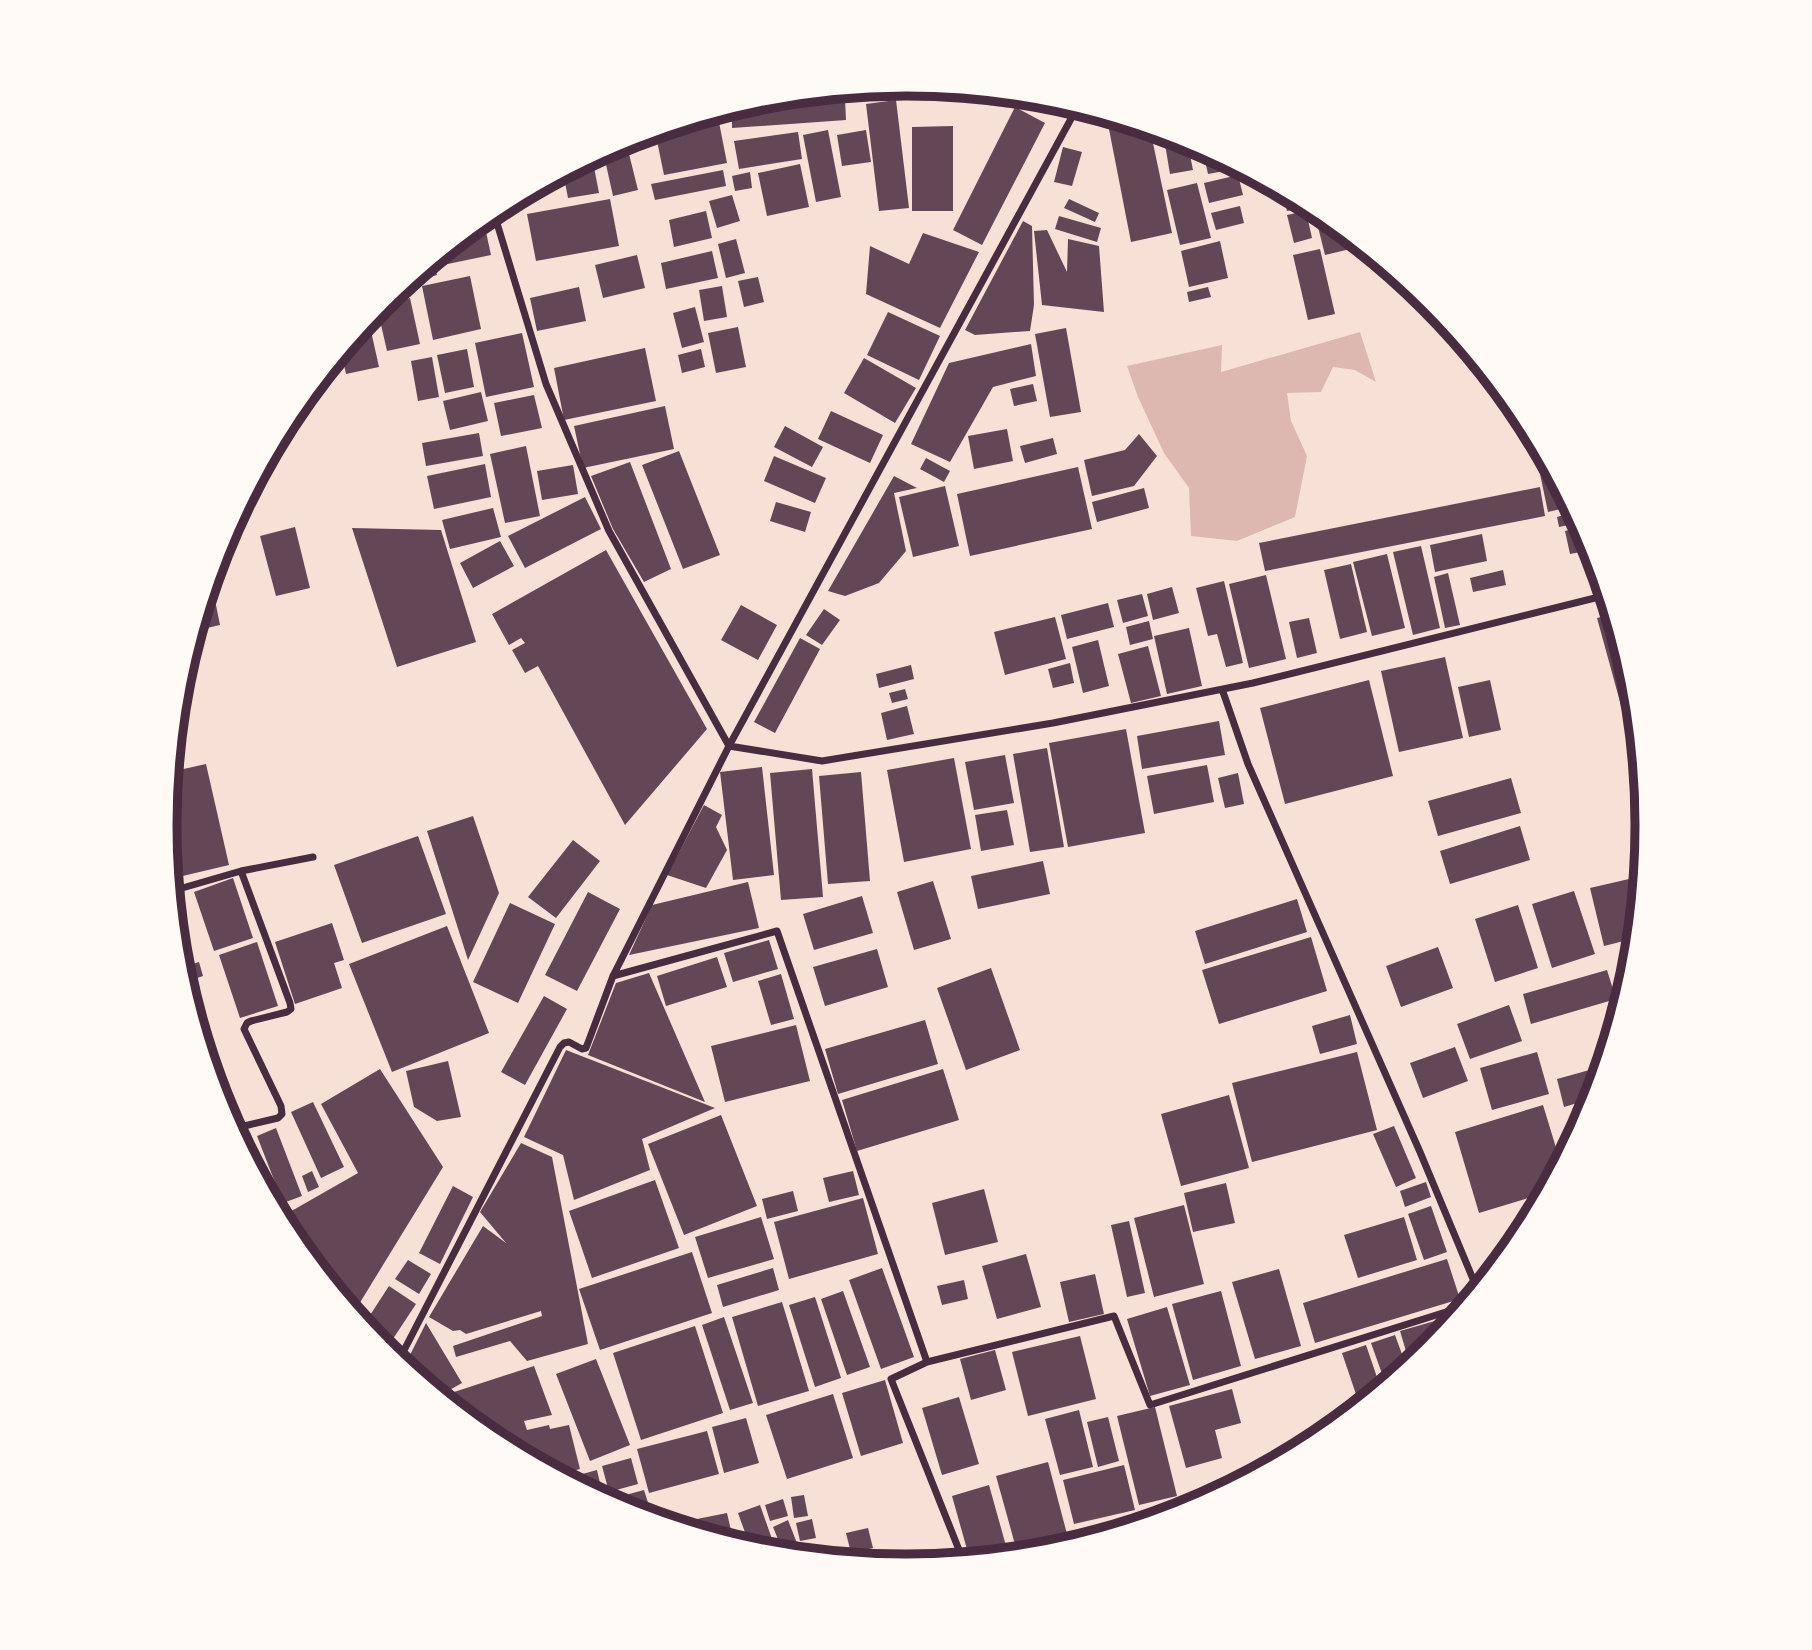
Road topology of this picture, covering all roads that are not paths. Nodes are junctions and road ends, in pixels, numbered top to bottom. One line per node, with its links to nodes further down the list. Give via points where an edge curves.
1 (1073, 116): 5 (street)
2 (497, 222): 5 (street, via 546,384 609,531)
3 (1598, 597): 4 (street)
4 (1222, 689): 5 (street, via 822,761); 11 (street, via 1248,764)
5 (729, 746): 9 (street)
6 (313, 857): 7 (street)
7 (241, 871): 8 (street); 10 (street, via 290,1003 287,1012 251,1021 244,1029 282,1114)
8 (180, 889)
9 (613, 976): 13 (street, via 586,1048 569,1042 560,1047); 14 (street, via 777,931)
10 (243, 1126)
11 (1474, 1281)
12 (1448, 1311): 14 (street, via 1150,1405 1114,1316)
13 (403, 1352)
14 (926, 1362): 15 (street, via 891,1379)
15 (960, 1552)

